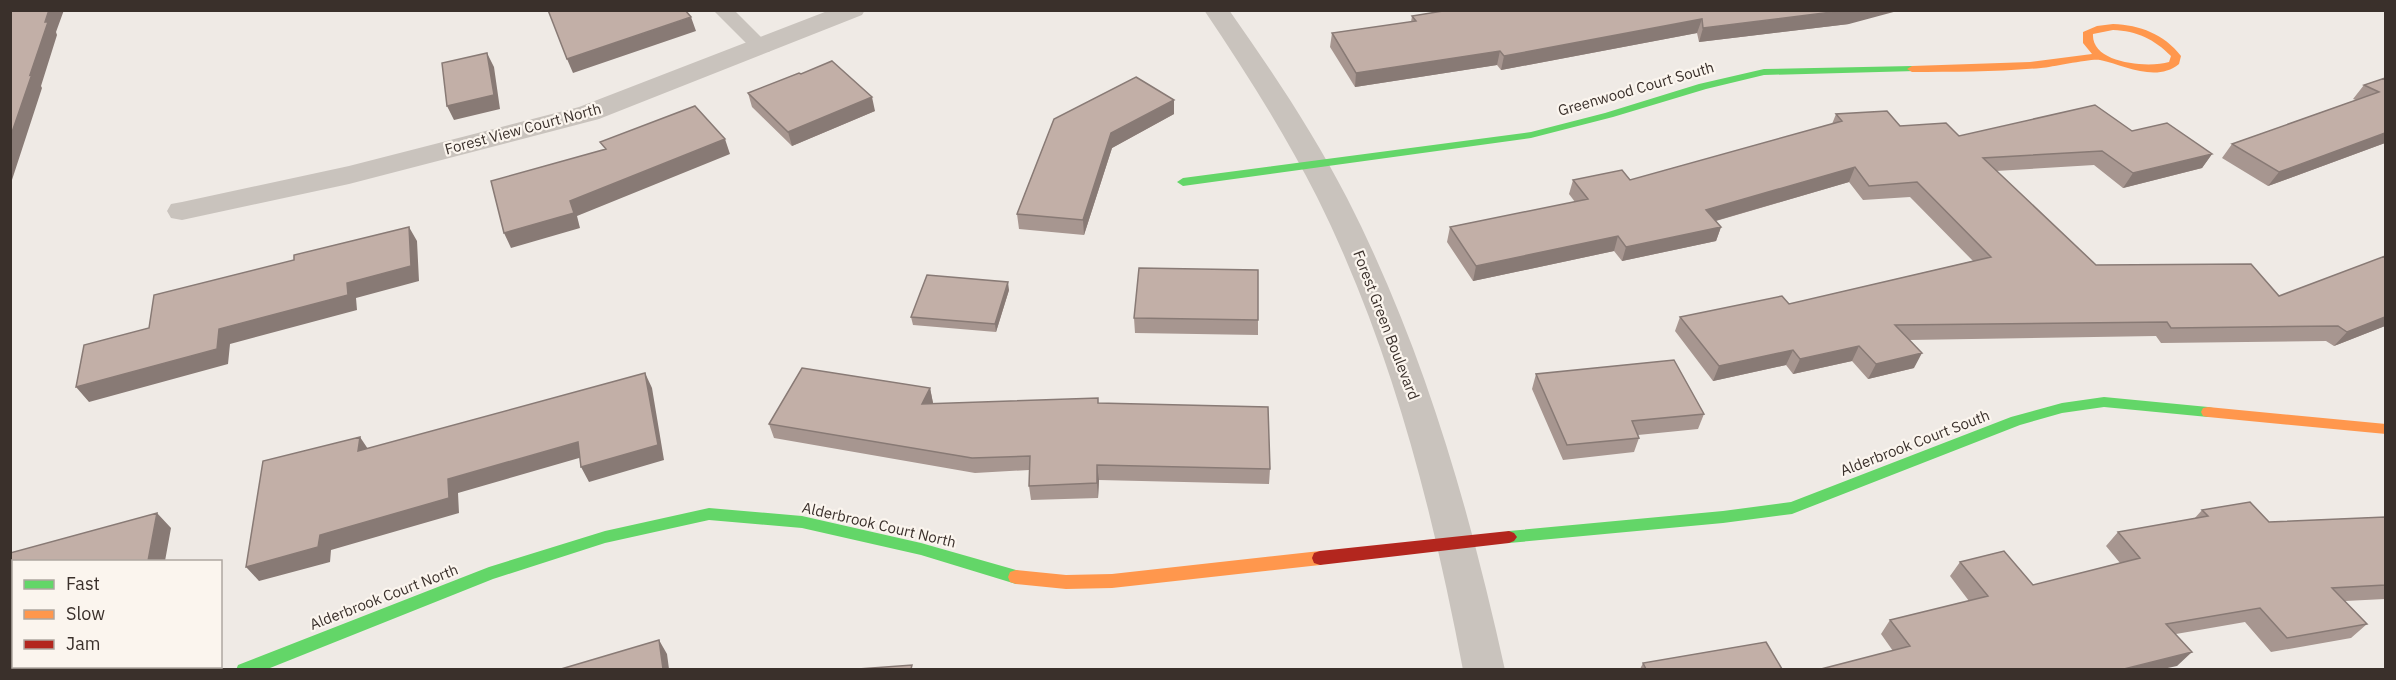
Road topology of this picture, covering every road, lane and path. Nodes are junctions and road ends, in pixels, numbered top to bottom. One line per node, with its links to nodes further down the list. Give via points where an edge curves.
1 (722, 10): 4 (lane)
2 (853, 10): 4 (street, Forest View Court North)
3 (1216, 10): 6 (street, Forest Green Boulevard, via 1254,61)
4 (762, 48): 8 (street, Forest View Court North, via 589,112 349,175)
5 (2100, 56): 5 (street, via 2124,66 2150,70 2165,69 2174,64 2176,56 2160,40 2110,26 2088,32 2089,47); 6 (street, Greenwood Court South, via 2023,67 1764,72 1532,135)
6 (1317, 165): 7 (street, Greenwood Court South); 10 (street, Forest Green Boulevard, via 1373,283 1418,404)
7 (1183, 182)
8 (182, 212)
9 (2385, 429): 10 (street, Alderbrook Court South, via 2104,402 2016,421 1792,508)
10 (1457, 542): 11 (street, Alderbrook Court North, via 1112,581 1066,582 1008,576 921,549 802,522 708,514 605,537 489,574); 12 (street, Forest Green Boulevard)
11 (244, 669)
12 (1484, 669)

